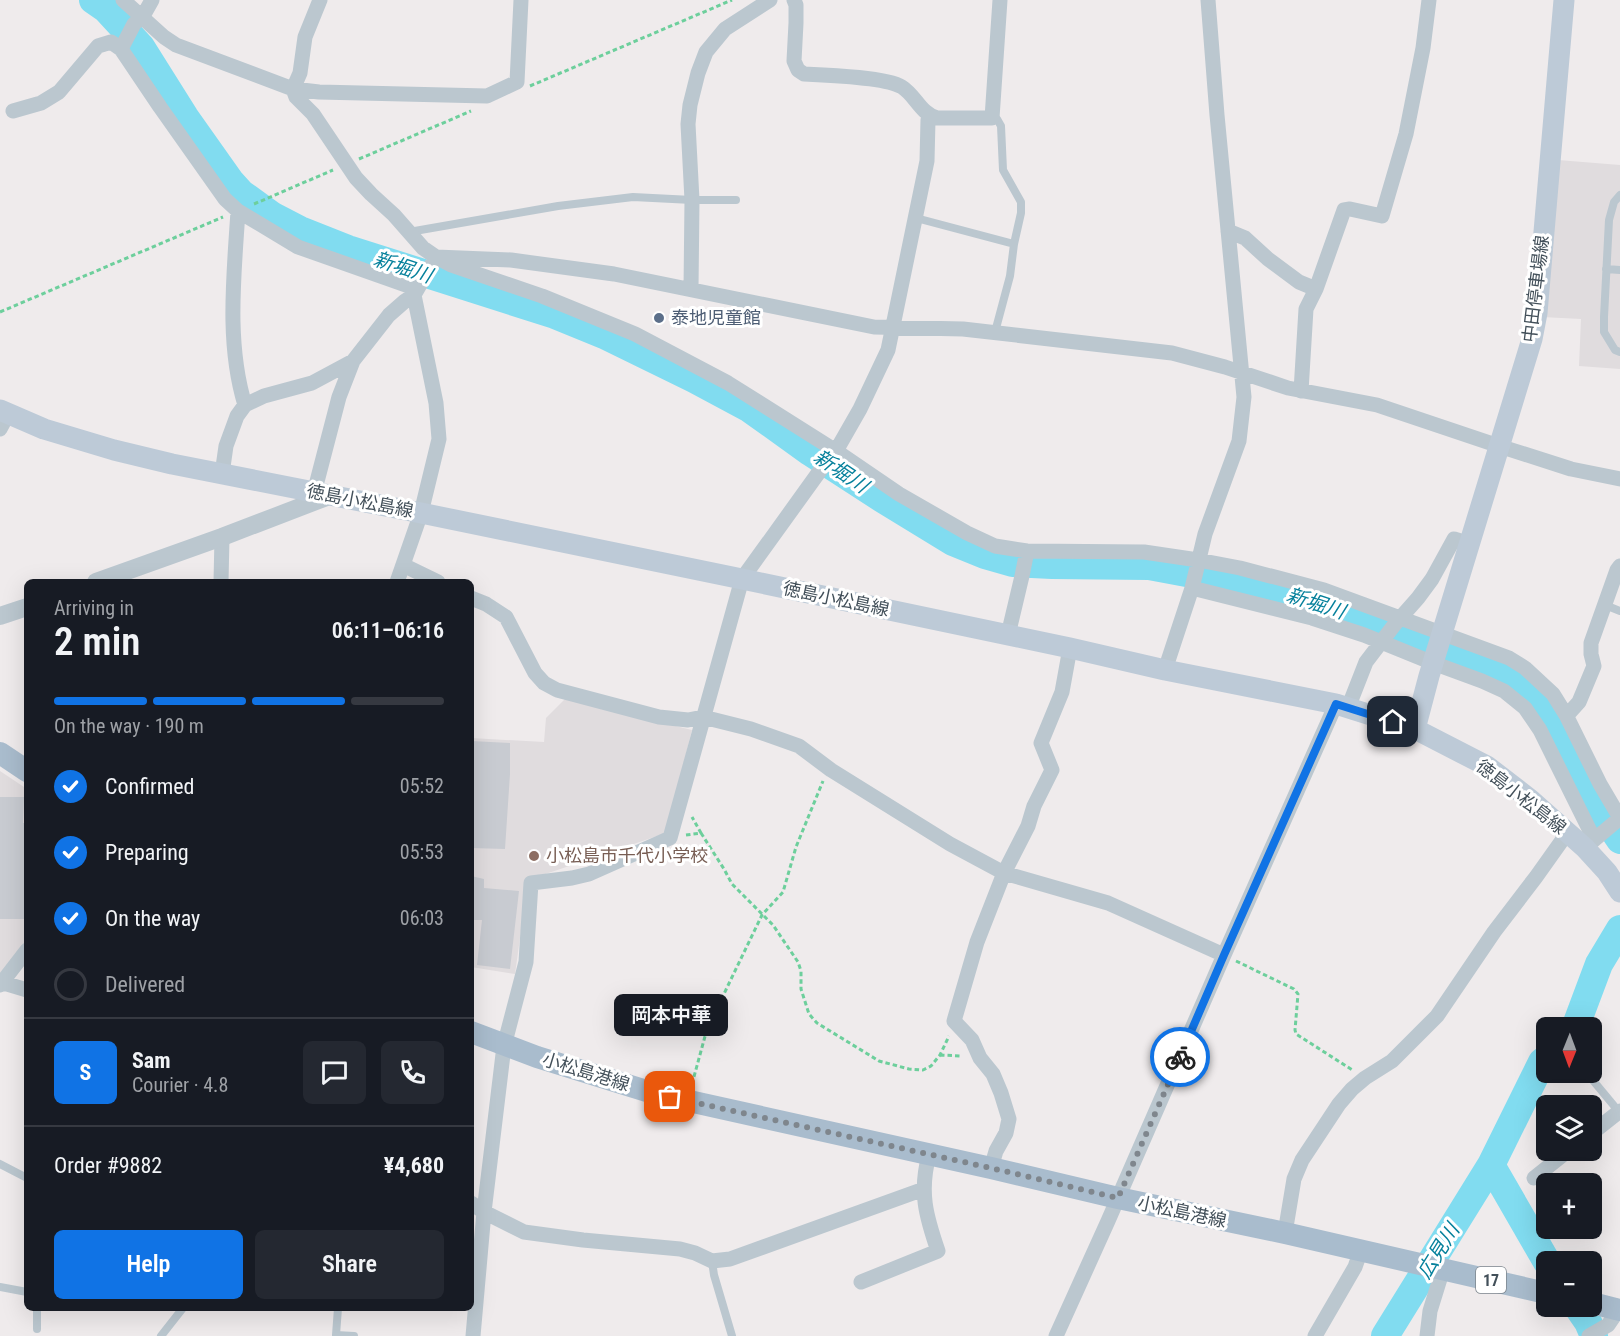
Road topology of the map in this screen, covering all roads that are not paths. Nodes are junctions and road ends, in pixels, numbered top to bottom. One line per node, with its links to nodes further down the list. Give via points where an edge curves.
1 (123, 0): 11 (street)
2 (152, 0): 11 (street)
3 (320, 0): 13 (street, via 305,37 300,73)
4 (521, 0): 13 (street, via 517,82 487,96)
5 (770, 0): 18 (street, via 725,29 706,52 688,124)
6 (794, 0): 15 (street, via 794,61 798,70 804,74 896,84 905,88)
7 (1000, 0): 16 (street)
8 (1208, 0): 22 (street)
9 (1429, 0): 29 (street, via 1406,135 1382,216 1344,210)
10 (1564, 0): 39 (main road, 中田停車場線, via 1537,314)
11 (138, 20): 12 (street); 13 (street, via 176,45)
12 (122, 47): 14 (street, via 111,42 98,46 59,92 42,103); 20 (street, via 225,199)
13 (293, 89): 23 (street, via 356,178)
14 (13, 111)
15 (930, 116): 16 (street); 21 (street, via 927,161)
16 (992, 118): 24 (lane, via 997,118 1001,126 1003,170 1020,202)
17 (1620, 195): 26 (lane, via 1609,220)
18 (692, 200): 19 (lane); 23 (lane, via 633,197); 28 (street)
19 (736, 200)
20 (238, 211): 30 (street, via 298,247); 37 (street, via 233,337)
21 (916, 218): 24 (lane); 31 (street)
22 (1228, 231): 29 (street, via 1245,238 1299,282); 35 (street)
23 (410, 232): 25 (street)
24 (1014, 244): 32 (lane)
25 (433, 260): 28 (street, via 512,260); 30 (street); 40 (street, via 542,296 635,334 728,383)
26 (1606, 269): 27 (lane); 33 (lane, via 1604,332)
27 (1620, 270)
28 (691, 289): 31 (street, via 864,325)
29 (1316, 289): 36 (street, via 1306,309)
30 (416, 290): 34 (street, via 389,315); 44 (street, via 440,439)
31 (894, 327): 32 (street); 40 (street, via 888,350 860,409)
32 (995, 332): 35 (street, via 1172,353)
33 (1620, 352)
34 (353, 361): 37 (street, via 312,383); 43 (street, via 339,397)
35 (1242, 374): 36 (street); 48 (street, via 1239,441)
36 (1301, 391): 39 (street, via 1377,405)
37 (245, 405): 41 (street, via 226,446)
38 (3, 418): 41 (main road, 徳島小松島線, via 114,450)
39 (1499, 446): 42 (street, via 1571,469); 46 (main road, 中田停車場線)
40 (834, 452): 47 (street, via 967,533 995,546); 55 (street)
41 (222, 474): 43 (main road, 徳島小松島線)
42 (1620, 479)
43 (321, 494): 44 (main road, 徳島小松島線); 45 (street)
44 (421, 513): 49 (street); 55 (main road, 徳島小松島線)
45 (222, 537): 51 (street); 52 (street)
46 (1470, 544): 64 (street, via 1454,539 1432,579); 66 (main road, 中田停車場線)
47 (1026, 553): 48 (street, via 1144,552); 65 (street)
48 (1198, 563): 56 (street); 57 (street, via 1240,568)
49 (403, 565): 53 (street); 54 (street)
50 (1620, 566): 59 (street)
51 (104, 579)
52 (221, 579)
53 (398, 579)
54 (432, 579)
55 (742, 579): 65 (main road, 徳島小松島線); 73 (street)
56 (1192, 585): 62 (street); 70 (street)
57 (1322, 593): 62 (street); 64 (street)
58 (474, 599): 73 (street, via 506,617 536,674 557,690 659,717)
59 (1605, 605): 61 (lane); 72 (street, via 1592,643 1594,666 1579,702)
60 (24, 608): 63 (street)
61 (1620, 611)
62 (1314, 615): 67 (street)
63 (0, 616)
64 (1397, 621): 66 (street); 67 (street)
65 (1008, 635): 68 (main road, 徳島小松島線)
66 (1442, 635): 69 (main road, 中田停車場線); 72 (street, via 1509,658 1525,668 1553,694)
67 (1384, 640): 69 (street); 71 (street, via 1366,662)
68 (1070, 648): 70 (main road, 徳島小松島線); 80 (street, via 1062,692 1041,743 1052,770)
69 (1434, 660): 74 (main road); 79 (street, via 1504,691 1525,708 1540,730)
70 (1165, 670): 71 (main road, 徳島小松島線)
71 (1342, 706): 74 (main road, 徳島小松島線); 83 (street)
72 (1566, 715): 77 (street)
73 (704, 717): 80 (street, via 799,746 831,770); 87 (street, via 670,838 589,874 531,883 526,962)
74 (1415, 729): 78 (main road, 徳島小松島線, via 1487,766)
75 (0, 753): 76 (main road)
76 (24, 769)
77 (1619, 819): 79 (street)
78 (1568, 832): 79 (main road, 徳島小松島線); 101 (street, via 1437,1016 1392,1061 1365,1078 1339,1104 1294,1179)
79 (1593, 841): 81 (main road, 徳島小松島線, via 1606,872)
80 (1004, 873): 83 (street, via 1108,903); 94 (street, via 977,942 954,1020 993,1074 1009,1119)
81 (1620, 892)
82 (24, 954): 84 (street)
83 (1224, 955): 98 (street)
84 (0, 983): 85 (street)
85 (24, 989)
86 (474, 1033): 87 (main road, 小松島港線 / 17)
87 (504, 1046): 91 (main road, 小松島港線 / 17, via 653,1093); 100 (street)
88 (1595, 1083): 89 (lane)
89 (1620, 1112): 90 (street)
90 (1602, 1126)
91 (929, 1155): 94 (main road, 小松島港線 / 17); 97 (street)
92 (1555, 1161): 96 (street)
93 (0, 1164): 95 (lane)
94 (991, 1168): 98 (main road, 小松島港線 / 17)
95 (24, 1176)
96 (1534, 1178)
97 (924, 1189): 103 (street); 105 (street, via 927,1220 938,1251)
98 (1118, 1198): 101 (main road, 小松島港線 / 17); 119 (street)
99 (474, 1205): 100 (street)
100 (484, 1212): 103 (street, via 524,1232 680,1249); 117 (street)
101 (1285, 1233): 102 (main road, 小松島港線 / 17)
102 (1361, 1250): 104 (main road, 小松島港線 / 17); 120 (street)
103 (712, 1261): 118 (lane)
104 (1434, 1267): 108 (main road, 小松島港線 / 17); 121 (street)
105 (861, 1282)
106 (0, 1287): 107 (lane)
107 (24, 1291)
108 (1536, 1291)
109 (1602, 1306): 110 (main road)
110 (1619, 1310): 122 (street, via 1608,1325)
111 (37, 1311): 114 (lane)
112 (181, 1311): 115 (lane)
113 (338, 1311): 116 (lane, via 336,1335)
114 (37, 1329)
115 (161, 1336)
116 (354, 1336)
117 (473, 1336)
118 (732, 1336)
119 (1056, 1336)
120 (1315, 1336)
121 (1427, 1336)
122 (1589, 1336)

